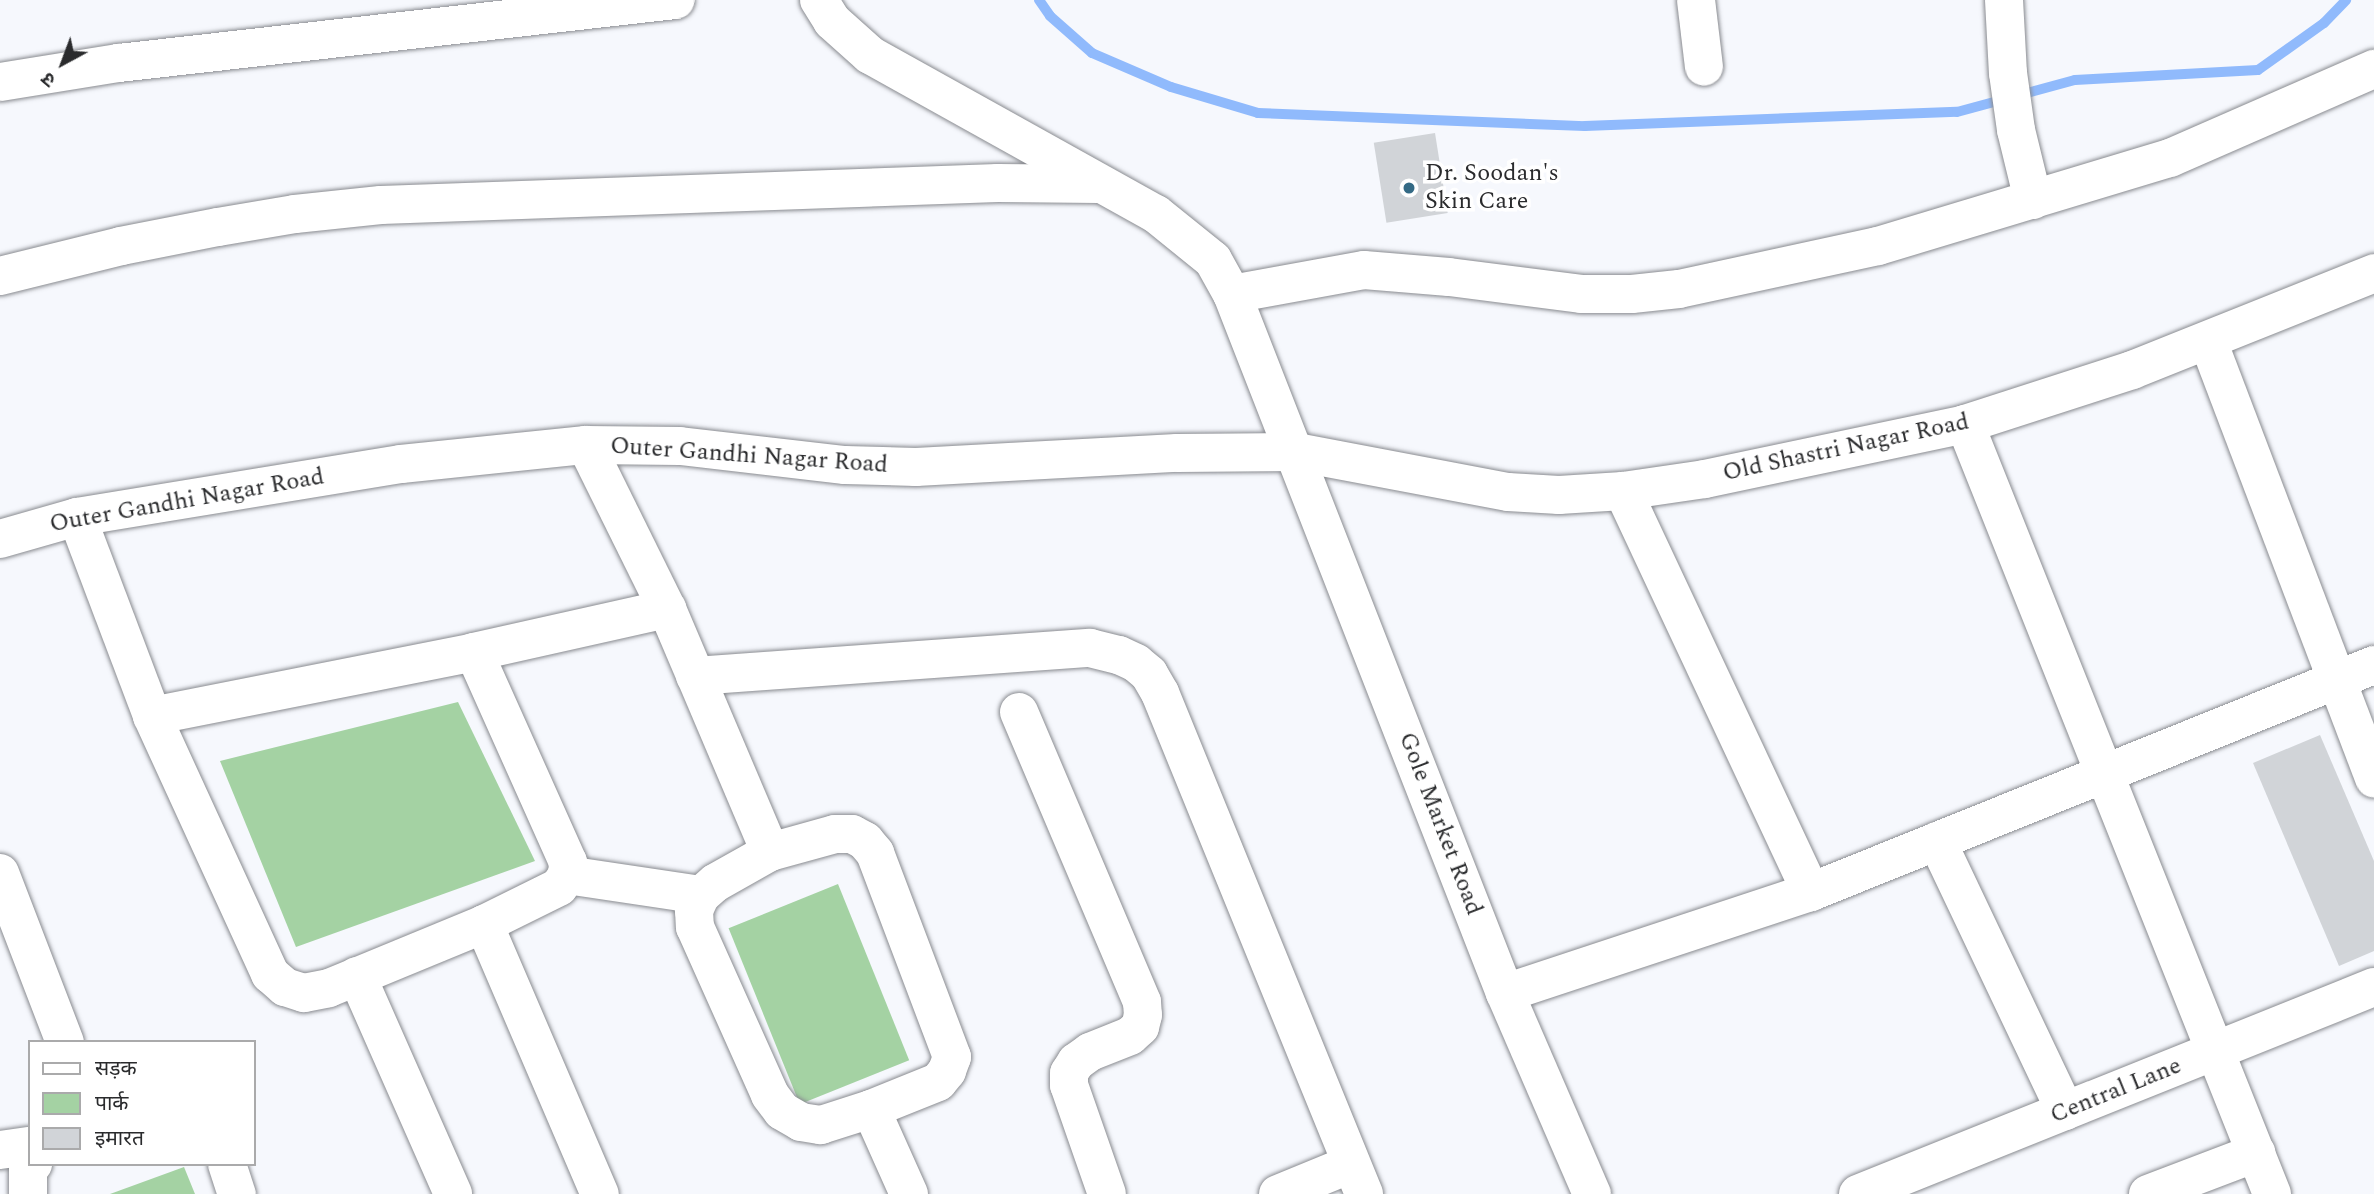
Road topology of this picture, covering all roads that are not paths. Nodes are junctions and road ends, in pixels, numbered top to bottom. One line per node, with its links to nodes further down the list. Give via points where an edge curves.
1 (675, 0): 7 (street, via 119,63)
2 (819, 0): 8 (street, Gole Market Road, via 832,21 870,55)
3 (1696, 0): 5 (street)
4 (2004, 0): 9 (street, via 2016,130)
5 (1704, 67)
6 (2374, 69): 9 (street, via 2170,158)
7 (0, 82)
8 (1105, 184): 11 (street, via 998,183 381,205 218,227); 12 (street, Gole Market Road, via 1184,235 1213,260)
9 (2033, 200): 12 (street, via 1878,246 1679,289 1581,294 1364,270)
10 (2374, 273): 13 (street, Old Shastri Nagar Road)
11 (0, 276)
12 (1232, 294): 16 (street, Gole Market Road)
13 (2208, 341): 14 (street, Old Shastri Nagar Road); 24 (street)
14 (1965, 424): 17 (street, Old Shastri Nagar Road, via 1705,479); 27 (street)
15 (586, 445): 16 (street, Outer Gandhi Nagar Road, via 680,446 845,465 916,467 1177,453); 18 (street, Outer Gandhi Nagar Road, via 401,464); 20 (street)
16 (1296, 452): 17 (street, Old Shastri Nagar Road, via 1508,492); 38 (street, Gole Market Road)
17 (1623, 491): 33 (street)
18 (77, 517): 19 (street, Outer Gandhi Nagar Road); 26 (street)
19 (0, 539)
20 (667, 609): 21 (street); 23 (street)
21 (474, 652): 26 (street); 32 (street, via 568,862)
22 (2374, 665): 24 (street)
23 (695, 676): 30 (street); 48 (street, via 1090,648 1136,663 1160,693)
24 (2336, 679): 27 (street); 28 (street)
25 (1019, 712): 55 (street, via 1142,1002 1140,1027 1130,1036 1090,1052 1069,1073 1069,1085)
26 (152, 716): 36 (street, via 270,974 285,987 304,993)
27 (2104, 773): 29 (street); 40 (street)
28 (2374, 779)
29 (1937, 841): 33 (street); 42 (street)
30 (769, 852): 34 (street); 41 (street, via 835,834 852,834 874,853 952,1057 938,1082)
31 (0, 873): 39 (street)
32 (567, 875): 34 (street); 35 (street, via 559,887 539,899)
33 (1811, 892): 38 (street)
34 (701, 895): 41 (street, via 694,910 695,927 770,1095 782,1111 801,1122 821,1125)
35 (484, 924): 36 (street); 53 (street)
36 (357, 976): 52 (street)
37 (2374, 987): 40 (street, Central Lane)
38 (1505, 993): 57 (street, Gole Market Road)
39 (64, 1040)
40 (2216, 1051): 42 (street, Central Lane); 45 (street)
41 (871, 1108): 54 (street)
42 (2065, 1111): 49 (street, Central Lane)
43 (28, 1146): 44 (street)
44 (0, 1150)
45 (2256, 1153): 59 (street); 60 (street)
46 (31, 1166): 50 (street)
47 (228, 1166): 51 (street)
48 (1357, 1179): 56 (street)
49 (1916, 1183): 58 (street, Central Lane)
50 (28, 1194)
51 (237, 1194)
52 (453, 1194)
53 (600, 1194)
54 (909, 1194)
55 (1108, 1194)
56 (1278, 1194)
57 (1592, 1194)
58 (1858, 1194)
59 (2148, 1194)
60 (2272, 1194)

